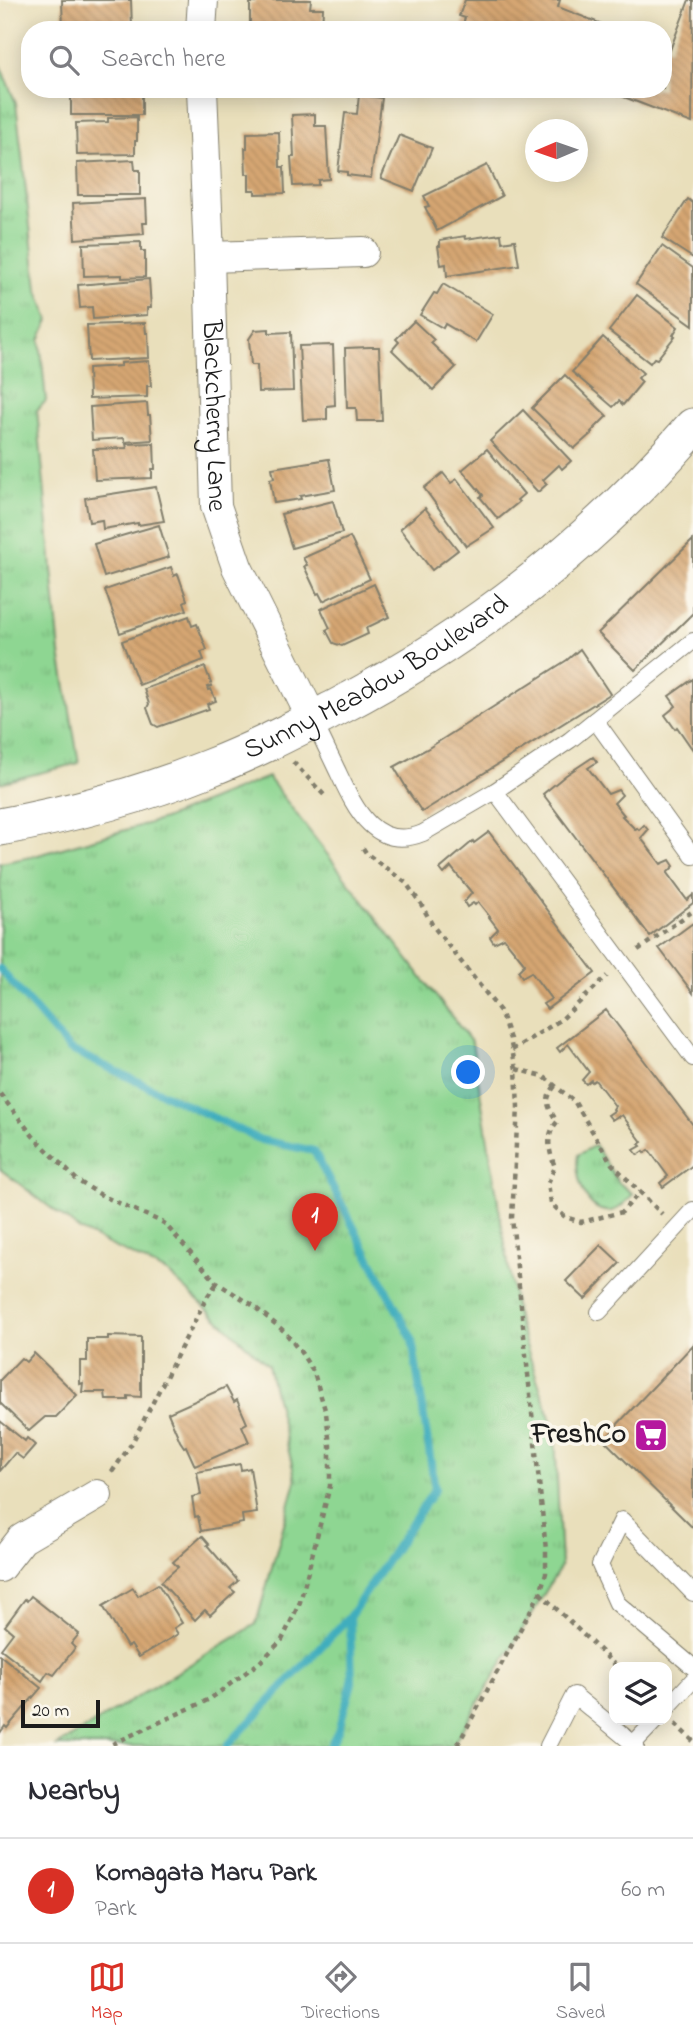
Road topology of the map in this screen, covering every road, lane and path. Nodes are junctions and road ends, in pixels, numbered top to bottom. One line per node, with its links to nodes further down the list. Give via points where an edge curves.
1 (203, 0): 2 (street)
2 (202, 21)
3 (202, 98): 5 (street, Blackcherry Lane)
4 (363, 252): 5 (street)
5 (209, 257): 8 (street, Blackcherry Lane, via 216,506 237,567)
6 (693, 427): 8 (street, Sunny Meadow Boulevard, via 629,496 534,581 430,655)
7 (693, 641): 9 (lane)
8 (313, 720): 11 (lane, via 355,808 385,836 412,838); 13 (street, Sunny Meadow Boulevard, via 149,790)
9 (595, 720): 11 (lane); 15 (lane)
10 (294, 765): 12 (path)
11 (495, 791): 17 (lane)
12 (333, 805)
13 (0, 827)
14 (360, 844): 18 (path, via 406,883 454,955 500,1011)
15 (693, 856)
16 (693, 911): 17 (path)
17 (621, 963): 18 (path, via 562,1019); 19 (lane)
18 (512, 1050): 20 (path)
19 (693, 1058)
20 (516, 1069): 21 (path, via 543,1076); 30 (path, via 512,1218 545,1550 546,1573)
21 (555, 1086): 23 (path, via 574,1101 612,1164); 23 (path, via 548,1095 557,1122 551,1128 548,1147 555,1167 548,1183 551,1203 565,1217 581,1222 622,1212)
22 (0, 1094): 26 (path, via 78,1181 164,1223)
23 (640, 1192): 25 (path)
24 (693, 1210): 25 (lane)
25 (676, 1228): 27 (lane)
26 (217, 1283): 28 (path, via 132,1443); 40 (path, via 284,1331 314,1374 326,1413 330,1486 300,1602 282,1640 210,1699)
27 (599, 1312)
28 (97, 1495): 29 (street, via 22,1539)
29 (0, 1567)
30 (540, 1593): 32 (path); 41 (path)
31 (693, 1593): 33 (lane, via 622,1520 600,1565 617,1603)
32 (612, 1662)
33 (693, 1667)
34 (693, 1680): 35 (lane)
35 (672, 1703)
36 (672, 1721): 38 (path)
37 (652, 1725): 39 (lane)
38 (693, 1741)
39 (635, 1745): 42 (lane, via 574,1695)
40 (108, 1746)
41 (457, 1746)
42 (548, 1746)

